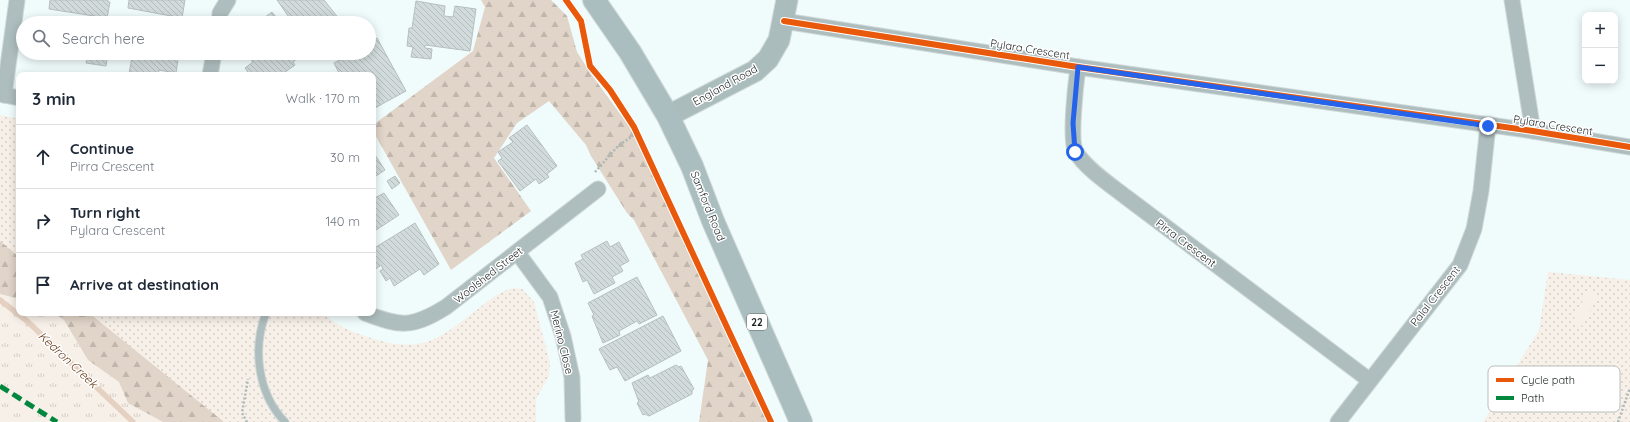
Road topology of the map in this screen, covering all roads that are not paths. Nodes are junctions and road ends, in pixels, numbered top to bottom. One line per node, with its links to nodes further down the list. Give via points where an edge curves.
1 (17, 0): 11 (street)
2 (228, 0): 6 (street)
3 (594, 0): 12 (main road, Samford Road / 22, via 630,52)
4 (787, 0): 7 (main road, England Road)
5 (1512, 0): 14 (street)
6 (220, 16)
7 (784, 21): 9 (street, Pylara Crescent); 12 (main road, England Road, via 779,40 768,59 755,71)
8 (213, 60): 10 (street)
9 (1078, 67): 13 (street, Pylara Crescent); 20 (street, Pirra Crescent, via 1073,123 1075,152 1126,197)
10 (211, 72)
11 (8, 96)
12 (668, 116): 23 (main road, Samford Road / 22, via 692,166 713,221)
13 (1488, 126): 14 (street, Pylara Crescent); 20 (street, Palal Crescent, via 1482,191 1474,229 1460,265)
14 (1533, 131): 15 (street, Pylara Crescent)
15 (1630, 147)
16 (598, 189): 17 (street, Woolshed Street)
17 (517, 252): 19 (street, Woolshed Street, via 446,307 414,324 399,324); 21 (street, Merino Close, via 550,297 557,316 572,377)
18 (265, 316): 22 (lane, via 258,345 260,367 266,393 275,411)
19 (374, 316)
20 (1369, 380): 24 (street, Palal Crescent)
21 (573, 419)
22 (285, 422)
23 (801, 422)
24 (1338, 422)

